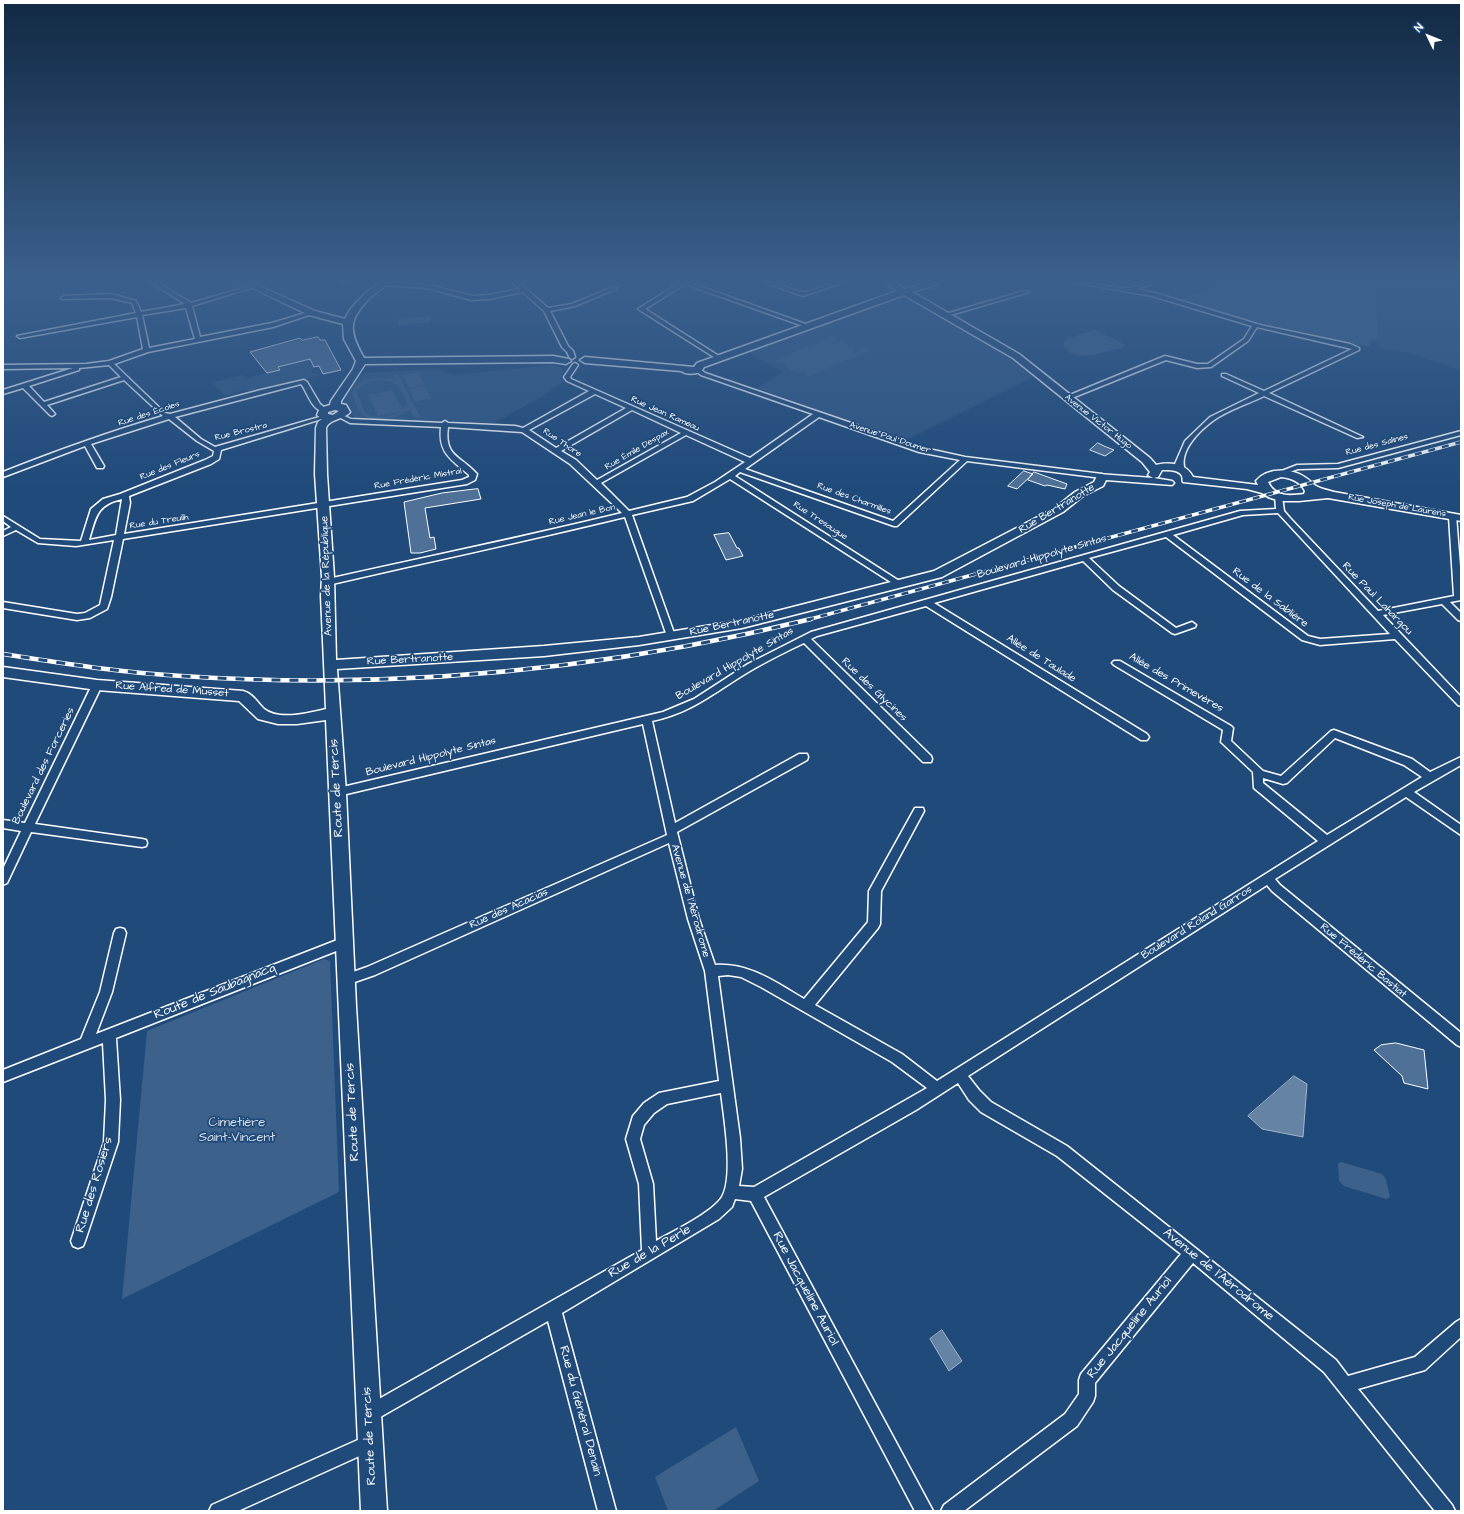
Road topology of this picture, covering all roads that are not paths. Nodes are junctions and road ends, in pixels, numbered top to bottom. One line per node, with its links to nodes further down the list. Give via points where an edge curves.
1 (139, 353): 12 (street)
2 (356, 353): 10 (main road)
3 (570, 353): 11 (street)
4 (711, 353): 9 (street)
5 (734, 353): 9 (main road)
6 (1010, 353): 22 (main road, Avenue Victor Hugo)
7 (1228, 353): 22 (street, via 1209,366 1197,366 1165,358)
8 (1349, 353): 21 (street)
9 (719, 358): 15 (main road)
10 (361, 361): 11 (main road); 26 (main road, Avenue de la République)
11 (571, 361): 15 (main road, via 684,368 688,371); 20 (street, Rue Jean Rameau, via 567,377 569,380)
12 (110, 363): 13 (street); 17 (street, Rue Brostra)
13 (86, 366): 14 (street); 18 (street)
14 (3, 367)
15 (699, 368): 27 (street, Avenue Paul Doumer, via 703,374)
16 (1224, 375): 21 (street)
17 (125, 378): 23 (street); 28 (street, Rue Brostra, via 163,414)
18 (24, 385): 19 (street); 23 (street)
19 (3, 392)
20 (593, 392): 24 (street, Rue Jean Rameau); 30 (street)
21 (1264, 393): 33 (street); 41 (street, via 1212,418 1187,442)
22 (1067, 398): 41 (main road, Avenue Victor Hugo, via 1146,460)
23 (43, 404): 25 (street)
24 (631, 408): 31 (street, Rue Jean Rameau); 36 (street)
25 (52, 414)
26 (331, 414): 28 (street, Rue des Écoles, via 317,406 304,382 219,401); 29 (street, Rue Thore, via 350,421); 35 (street, Rue Brostra); 54 (main road, Avenue de la République, via 322,424 321,474)
27 (818, 414): 37 (street, Avenue Paul Doumer, via 922,450); 38 (street, Rue Jean le Bon)
28 (170, 416): 34 (street, Rue des Écoles); 35 (street, Rue Brostra, via 199,440)
29 (445, 423): 30 (street, Rue Thore); 54 (street, Rue Frédéric Mistral, via 442,439 447,452 473,474 472,478 464,482)
30 (524, 430): 36 (street, Rue Thore)
31 (685, 433): 38 (street, Rue Jean Rameau); 47 (street, Rue Émile Despax)
32 (1461, 433): 42 (street, Rue des Salines, via 1338,466)
33 (1359, 437)
34 (88, 444): 39 (street); 43 (street, Rue des Écoles, via 41,459)
35 (218, 448): 51 (street, Rue des Fleurs, via 216,457 208,462)
36 (556, 451): 47 (street, Rue Thore, via 573,462)
37 (965, 459): 40 (street, Rue des Charmilles, via 894,524); 45 (street, Avenue Paul Doumer)
38 (750, 462): 40 (street, Rue Jean le Bon)
39 (100, 466)
40 (739, 469): 44 (street, Rue Jean le Bon)
41 (1172, 471): 46 (main road, Avenue Paul Doumer); 48 (main road, Avenue Paul Doumer, via 1180,484); 48 (main road, via 1157,479); 49 (main road, via 1247,486)
42 (1297, 472): 49 (main road, via 1268,475); 50 (main road)
43 (3, 475)
44 (730, 476): 56 (street, Rue Jean le Bon, via 690,499); 67 (street, Rue Tresaugue)
45 (1102, 476): 46 (main road, Avenue Paul Doumer); 67 (main road, Rue Bertranotte, via 1099,484 1034,524 945,571)
46 (1137, 480): 48 (main road, Avenue Paul Doumer)
47 (596, 483): 56 (street, Rue Thore)
48 (1168, 483)
49 (1265, 485): 52 (main road)
50 (1310, 492): 53 (main road, Rue Joseph de Laurens); 58 (main road, Rue Joseph de Laurens)
51 (123, 496): 62 (street, via 126,498); 63 (street, Rue des Fleurs, via 106,501 95,509)
52 (1278, 497): 53 (main road); 55 (street)
53 (1292, 500): 55 (street)
54 (325, 505): 62 (street, Rue du Treuilh); 66 (main road, Avenue de la République)
55 (1280, 510): 61 (street, Boulevard Hippolyte Sintas, via 1243,513); 72 (street, Rue Paul Lahargou)
56 (628, 515): 66 (street, Rue Jean le Bon); 75 (street, Rue Thore)
57 (3, 518): 59 (street, Rue du Treuilh)
58 (1457, 518): 65 (street)
59 (16, 527): 60 (street); 63 (street, Rue du Treuilh, via 38,541)
60 (3, 534)
61 (1167, 534): 64 (street, Boulevard Hippolyte Sintas); 76 (street, Rue de la Sablière, via 1305,638 1320,642)
62 (118, 538): 63 (street, Rue du Treuilh); 71 (street, via 107,597 104,607 96,612 77,617)
63 (84, 543)
64 (1084, 558): 69 (street, Boulevard Hippolyte Sintas); 74 (street, via 1116,588 1175,631)
65 (1459, 560): 68 (street)
66 (328, 582): 79 (main road, Avenue de la République, via 326,596)
67 (900, 584): 75 (main road, Rue Bertranotte, via 742,624)
68 (1460, 598): 70 (street)
69 (926, 602): 77 (street, Boulevard Hippolyte Sintas); 85 (street, Allée de Taulade)
70 (1444, 602): 72 (street); 73 (street)
71 (3, 605)
72 (1375, 614): 76 (street, Rue Paul Lahargou)
73 (1461, 618)
74 (1192, 625)
75 (671, 636): 79 (main road, Rue Bertranotte, via 544,651)
76 (1396, 636): 82 (street, Rue Paul Lahargou)
77 (804, 638): 84 (street, Boulevard Hippolyte Sintas, via 751,666 697,701 665,715); 87 (street, Rue des Glycines)
78 (1117, 663): 89 (street, Allée des Primevères, via 1228,728 1226,742)
79 (330, 665): 83 (main road, Avenue de la République)
80 (3, 672): 81 (main road, Rue Alfred de Musset)
81 (97, 685): 83 (main road, Rue Alfred de Musset, via 243,696 262,714 271,718 300,718); 95 (street, Boulevard des Forceries)
82 (1461, 704)
83 (333, 713): 91 (main road, Route de Tercis)
84 (647, 719): 91 (street, Boulevard Hippolyte Sintas); 97 (street, Avenue de l'Aérodrome)
85 (1144, 737)
86 (803, 757): 97 (street, Rue des Acacias)
87 (927, 759)
88 (1461, 761): 90 (street, Boulevard Roland Garros)
89 (1258, 773): 90 (street, via 1283,780 1334,734 1408,762); 98 (street, Allée des Primevères, via 1258,785)
90 (1430, 777): 92 (street, Boulevard Roland Garros)
91 (338, 792): 103 (main road, Route de Tercis)
92 (1407, 792): 96 (street); 98 (street, Boulevard Roland Garros)
93 (919, 811): 106 (street, via 875,891 874,924)
94 (3, 824): 95 (street)
95 (27, 828): 99 (street); 101 (street, Boulevard des Forceries)
96 (1461, 831)
97 (671, 833): 104 (street, Avenue de l'Aérodrome, via 701,947); 105 (street, Rue des Acacias, via 371,971)
98 (1326, 841): 100 (street, Boulevard Roland Garros)
99 (142, 843)
100 (1268, 878): 108 (street, Rue Frédéric Bastiat, via 1276,888); 110 (street, Boulevard Roland Garros)
101 (3, 880)
102 (120, 933): 109 (street, via 106,992)
103 (344, 942): 105 (main road, Route de Tercis); 107 (street, Route de Saubagnacq)
104 (711, 971): 106 (street, Avenue de l'Aérodrome, via 742,972); 112 (street, Rue de la Perle)
105 (346, 980): 122 (main road, Route de Tercis)
106 (806, 1006): 113 (street, Avenue de l'Aérodrome, via 897,1058 931,1083)
107 (109, 1034): 109 (street, Route de Saubagnacq); 116 (street, Rue des Rosiers, via 113,1100 111,1142)
108 (1461, 1041)
109 (86, 1043): 111 (street, Route de Saubagnacq)
110 (959, 1074): 113 (street, Boulevard Roland Garros); 118 (street, Avenue de l'Aérodrome, via 986,1107 1062,1151)
111 (3, 1076)
112 (726, 1086): 114 (street, Rue de la Perle, via 735,1169); 117 (street, via 664,1098 649,1108 638,1121 633,1139 646,1184)
113 (935, 1090): 115 (street)
114 (731, 1192): 115 (street); 117 (street, Rue de la Perle, via 727,1202 714,1214)
115 (755, 1194): 127 (street, Rue Jacqueline Auriol)
116 (78, 1241)
117 (649, 1252): 119 (street, Rue de la Perle)
118 (1191, 1254): 121 (street, Avenue de l'Aérodrome, via 1306,1345 1330,1366); 128 (street, Rue Jacqueline Auriol, via 1087,1380 1087,1396 1071,1420)
119 (553, 1310): 122 (street, Rue de la Perle); 126 (street, Rue du Général Denain)
120 (1461, 1327): 121 (street, via 1419,1364)
121 (1345, 1385): 129 (street, Avenue de l'Aérodrome)
122 (369, 1414): 123 (main road, Route de Tercis)
123 (370, 1442): 124 (street); 125 (main road, Route de Tercis)
124 (218, 1511)
125 (374, 1511)
126 (607, 1511)
127 (924, 1511)
128 (950, 1511)
129 (1446, 1511)

